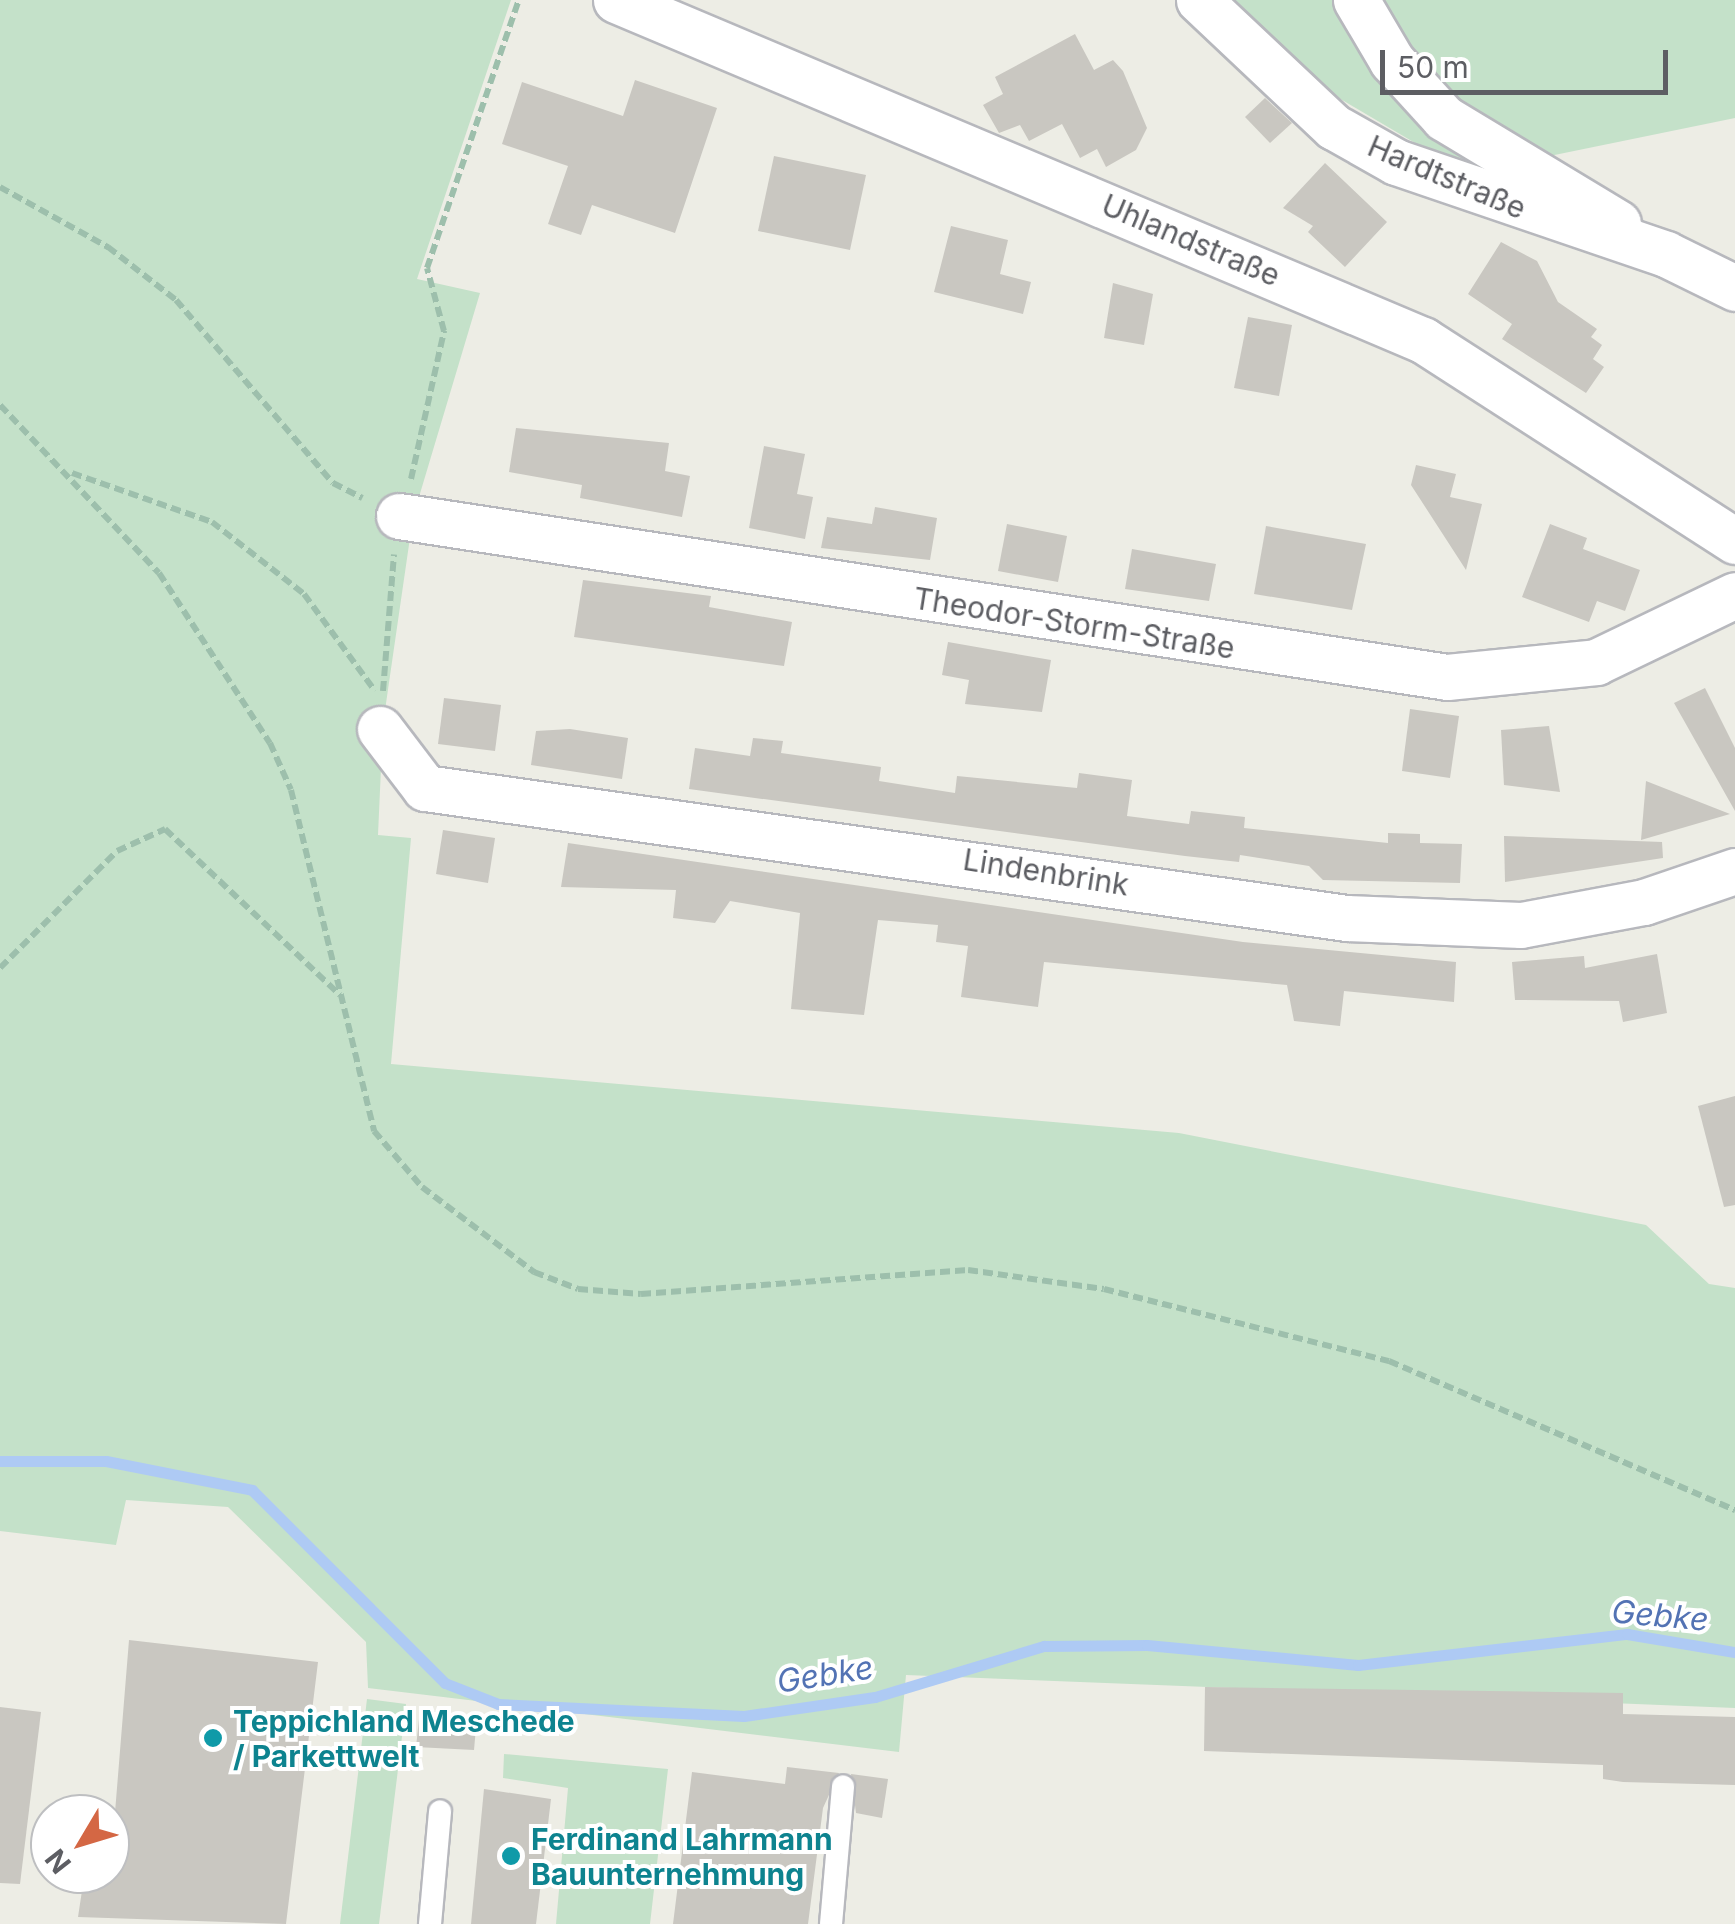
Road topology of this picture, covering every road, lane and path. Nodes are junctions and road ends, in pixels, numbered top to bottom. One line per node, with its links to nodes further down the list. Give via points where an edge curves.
1 (520, 0): 10 (path, via 427,268 444,331)
2 (616, 0): 11 (street, Uhlandstraße, via 1423,340)
3 (1199, 0): 6 (street, Hardtstraße, via 1279,81 1384,155)
4 (1356, 0): 6 (street, via 1392,61 1444,118)
5 (0, 187): 10 (path, via 108,248 176,300 332,483)
6 (1666, 254): 7 (street, Hardtstraße)
7 (1735, 288)
8 (0, 405): 9 (path)
9 (70, 472): 13 (path, via 212,522 304,594 373,678); 16 (path, via 159,573 270,743 292,790)
10 (400, 516): 12 (street, Theodor-Storm-Straße, via 1447,677 1596,662); 13 (path)
11 (1735, 541)
12 (1735, 595)
13 (380, 730): 14 (street, Lindenbrink, via 425,788 1347,918 1521,925 1644,902)
14 (1735, 870)
15 (0, 968): 16 (path, via 117,852 165,829)
16 (340, 996): 17 (path, via 359,1091 390,1154 476,1232 534,1272 578,1289 641,1294 968,1270 1104,1288 1389,1361)
17 (1735, 1510)
18 (844, 1787): 21 (lane)
19 (440, 1811): 20 (lane)
20 (430, 1924)
21 (831, 1924)

